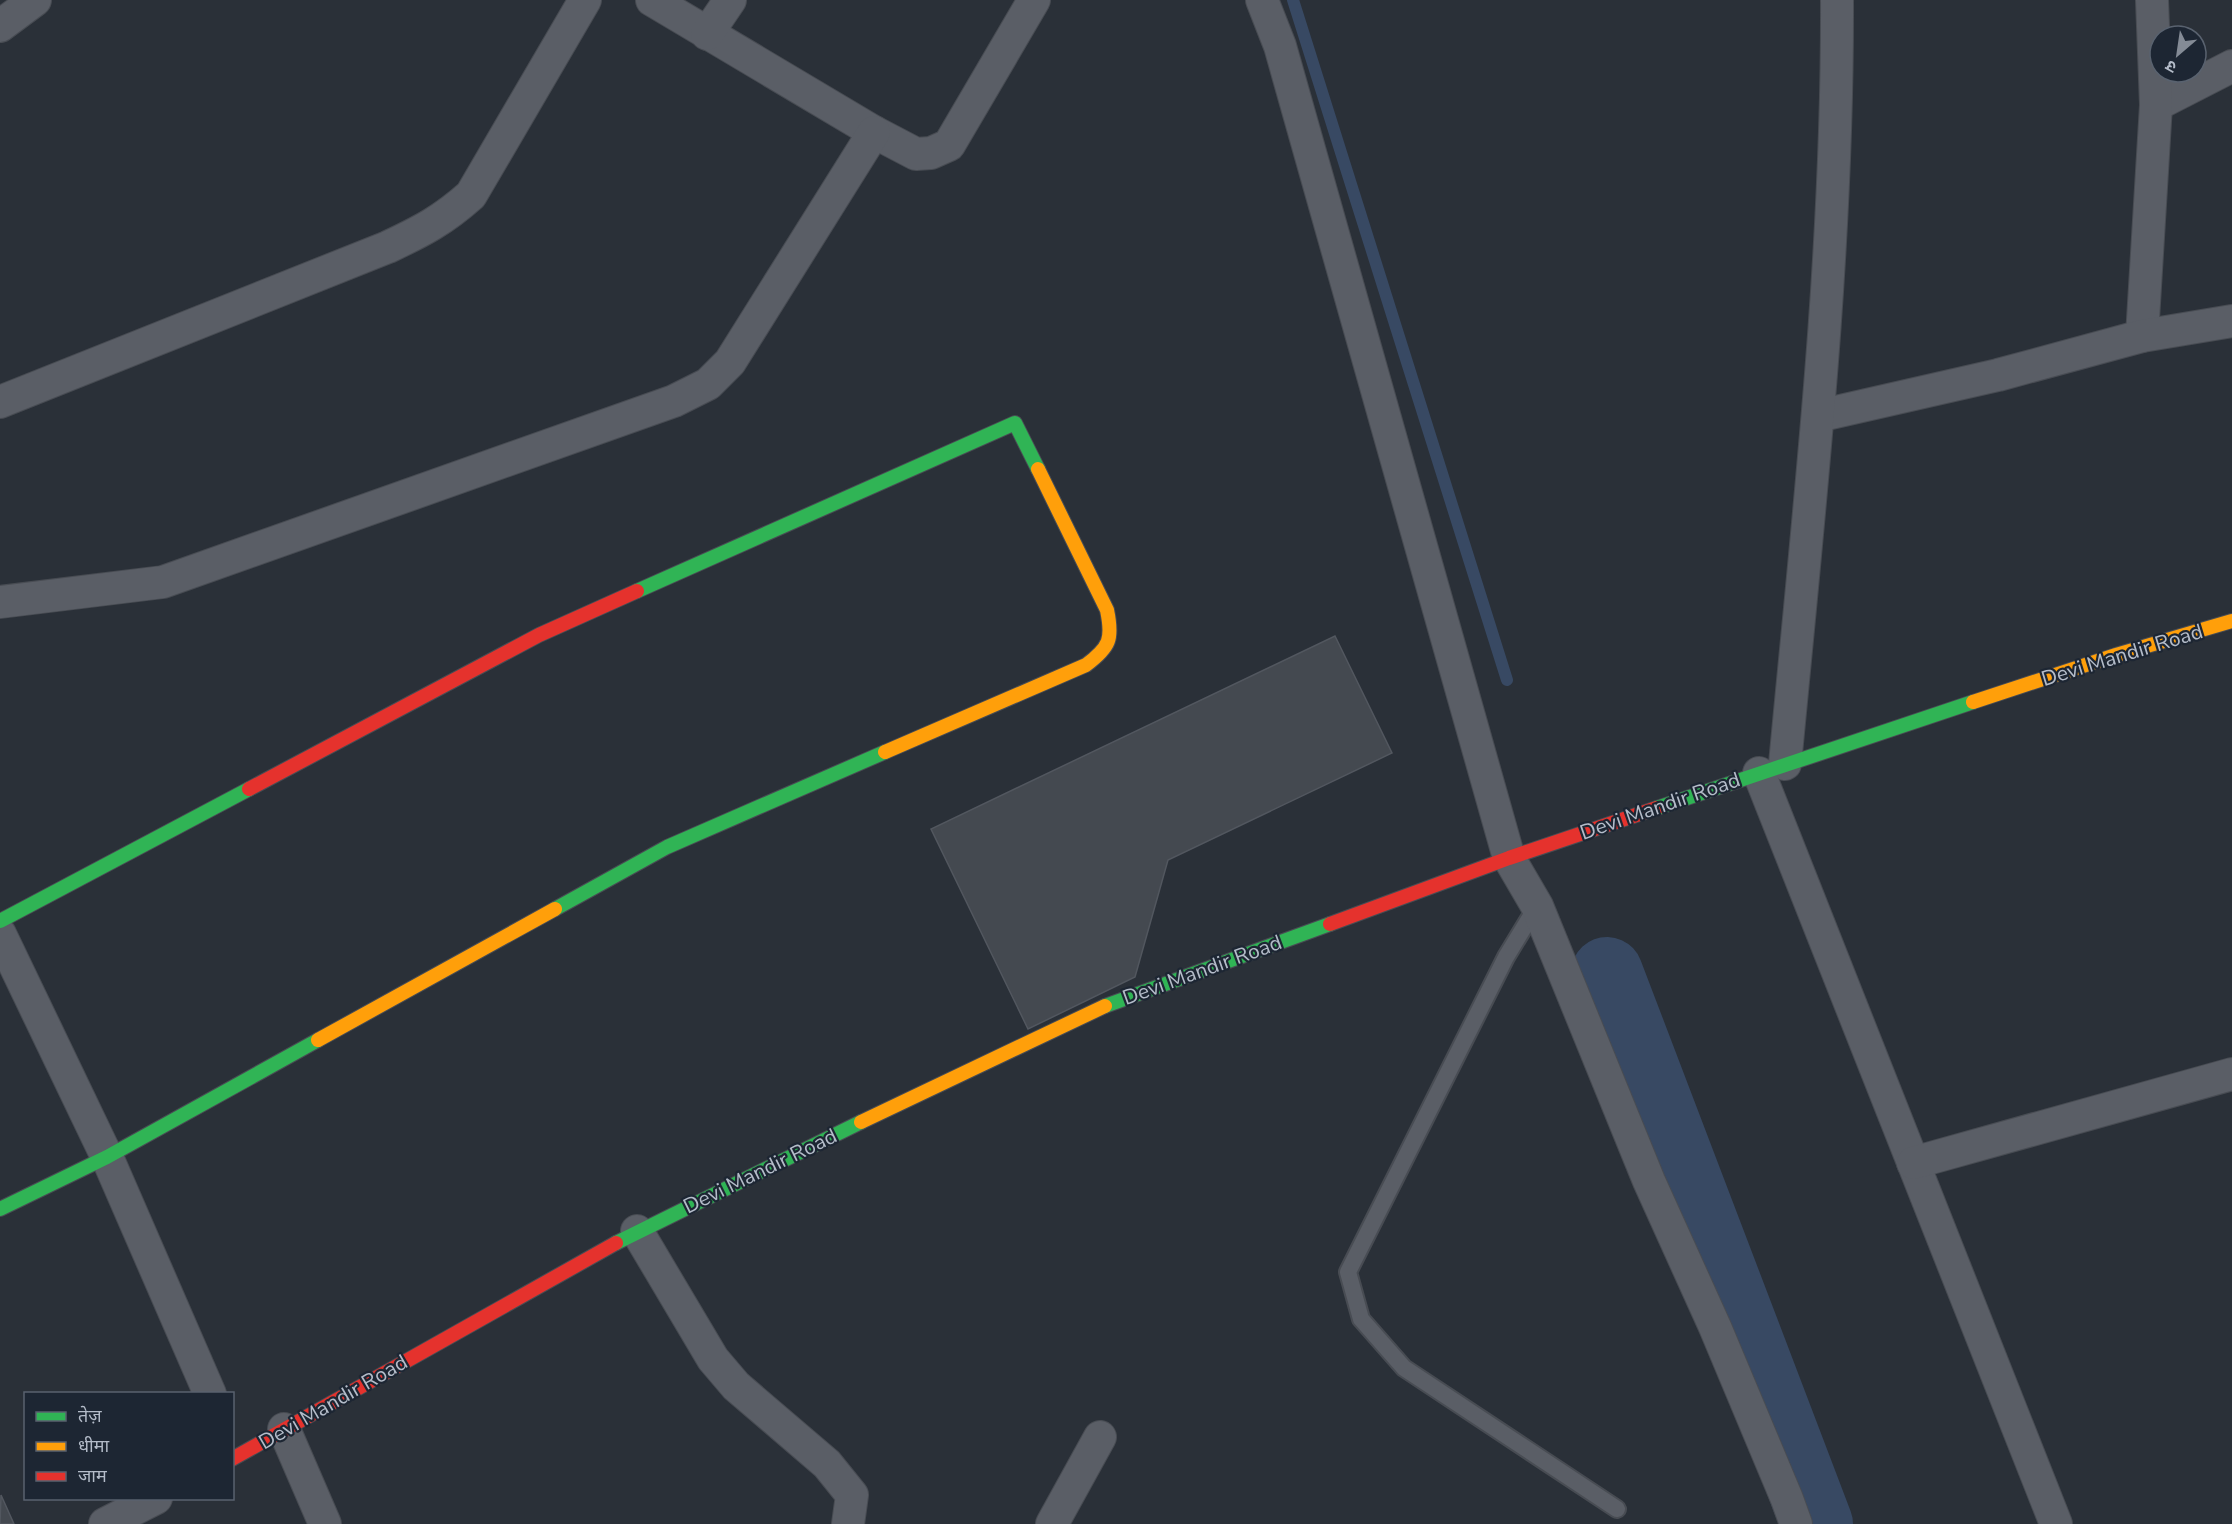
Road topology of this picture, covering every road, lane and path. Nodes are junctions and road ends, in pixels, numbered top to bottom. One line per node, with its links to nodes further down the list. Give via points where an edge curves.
1 (35, 0): 9 (street)
2 (585, 0): 16 (street, via 471,195 449,215 388,247)
3 (652, 0): 10 (street)
4 (730, 0): 10 (street)
5 (1034, 0): 13 (street, via 949,145 916,154)
6 (1262, 0): 21 (street, via 1280,46)
7 (1837, 0): 17 (street, via 1831,205)
8 (2152, 0): 12 (street)
9 (0, 26)
10 (707, 34): 13 (street)
11 (2232, 66): 12 (street)
12 (2156, 105): 15 (street)
13 (874, 132): 18 (street, via 730,362 708,384 674,401 163,582)
14 (2232, 321): 15 (street)
15 (2142, 336): 17 (street, via 1998,375)
16 (0, 402)
17 (1818, 416): 20 (street)
18 (0, 602)
19 (2232, 621): 20 (street, Devi Mandir Road)
20 (1772, 768): 21 (street, Devi Mandir Road); 27 (street)
21 (1509, 858): 22 (street); 29 (street, Devi Mandir Road, via 1091,1011)
22 (1537, 906): 35 (lane, via 1506,957 1348,1272 1361,1319 1404,1368); 40 (street)
23 (0, 921): 26 (street, via 539,635 1015,423 1107,610 1112,631 1105,651 1086,665 667,847)
24 (0, 934): 26 (street)
25 (2232, 1074): 27 (street)
26 (106, 1157): 28 (street); 30 (street)
27 (1913, 1163): 41 (street)
28 (0, 1209)
29 (637, 1231): 31 (street, Devi Mandir Road); 38 (street, via 735,1386 827,1464 852,1495)
30 (209, 1392)
31 (284, 1429): 33 (street, Devi Mandir Road); 37 (street)
32 (1100, 1437): 39 (street)
33 (234, 1454)
34 (152, 1500): 36 (street)
35 (1617, 1509)
36 (105, 1524)
37 (325, 1524)
38 (848, 1524)
39 (1052, 1524)
40 (1796, 1524)
41 (2056, 1524)

